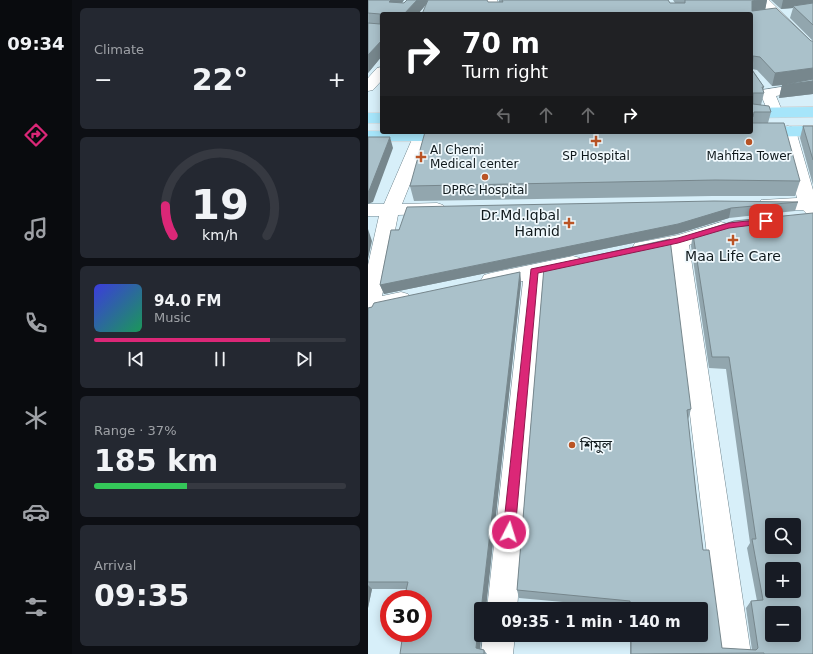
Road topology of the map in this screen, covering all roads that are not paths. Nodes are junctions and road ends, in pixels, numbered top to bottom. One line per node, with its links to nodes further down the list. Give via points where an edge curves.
1 (491, 0): 3 (street)
2 (762, 0): 5 (street)
3 (496, 12)
4 (792, 13): 5 (street)
5 (777, 15): 6 (street); 7 (street)
6 (764, 16)
7 (813, 50)
8 (813, 86): 11 (street, via 763,88)
9 (813, 112): 11 (main road)
10 (753, 113): 11 (main road)
11 (774, 113)
12 (368, 118): 13 (main road)
13 (380, 118)
14 (788, 131): 15 (main road); 16 (main road); 24 (street)
15 (813, 131)
16 (753, 132)
17 (368, 136): 19 (main road)
18 (468, 136): 19 (main road)
19 (421, 137): 23 (street)
20 (749, 204): 24 (street)
21 (453, 209): 23 (street)
22 (368, 210): 23 (street)
23 (390, 210): 33 (street)
24 (811, 210): 25 (street)
25 (764, 222)
26 (736, 224): 27 (street)
27 (678, 241): 28 (street); 37 (street)
28 (625, 252)
29 (587, 260): 30 (street)
30 (534, 271): 31 (street); 34 (street)
31 (474, 284)
32 (422, 295): 33 (street)
33 (368, 308)
34 (503, 602)
35 (498, 642): 36 (street)
36 (497, 654)
37 (735, 654)

